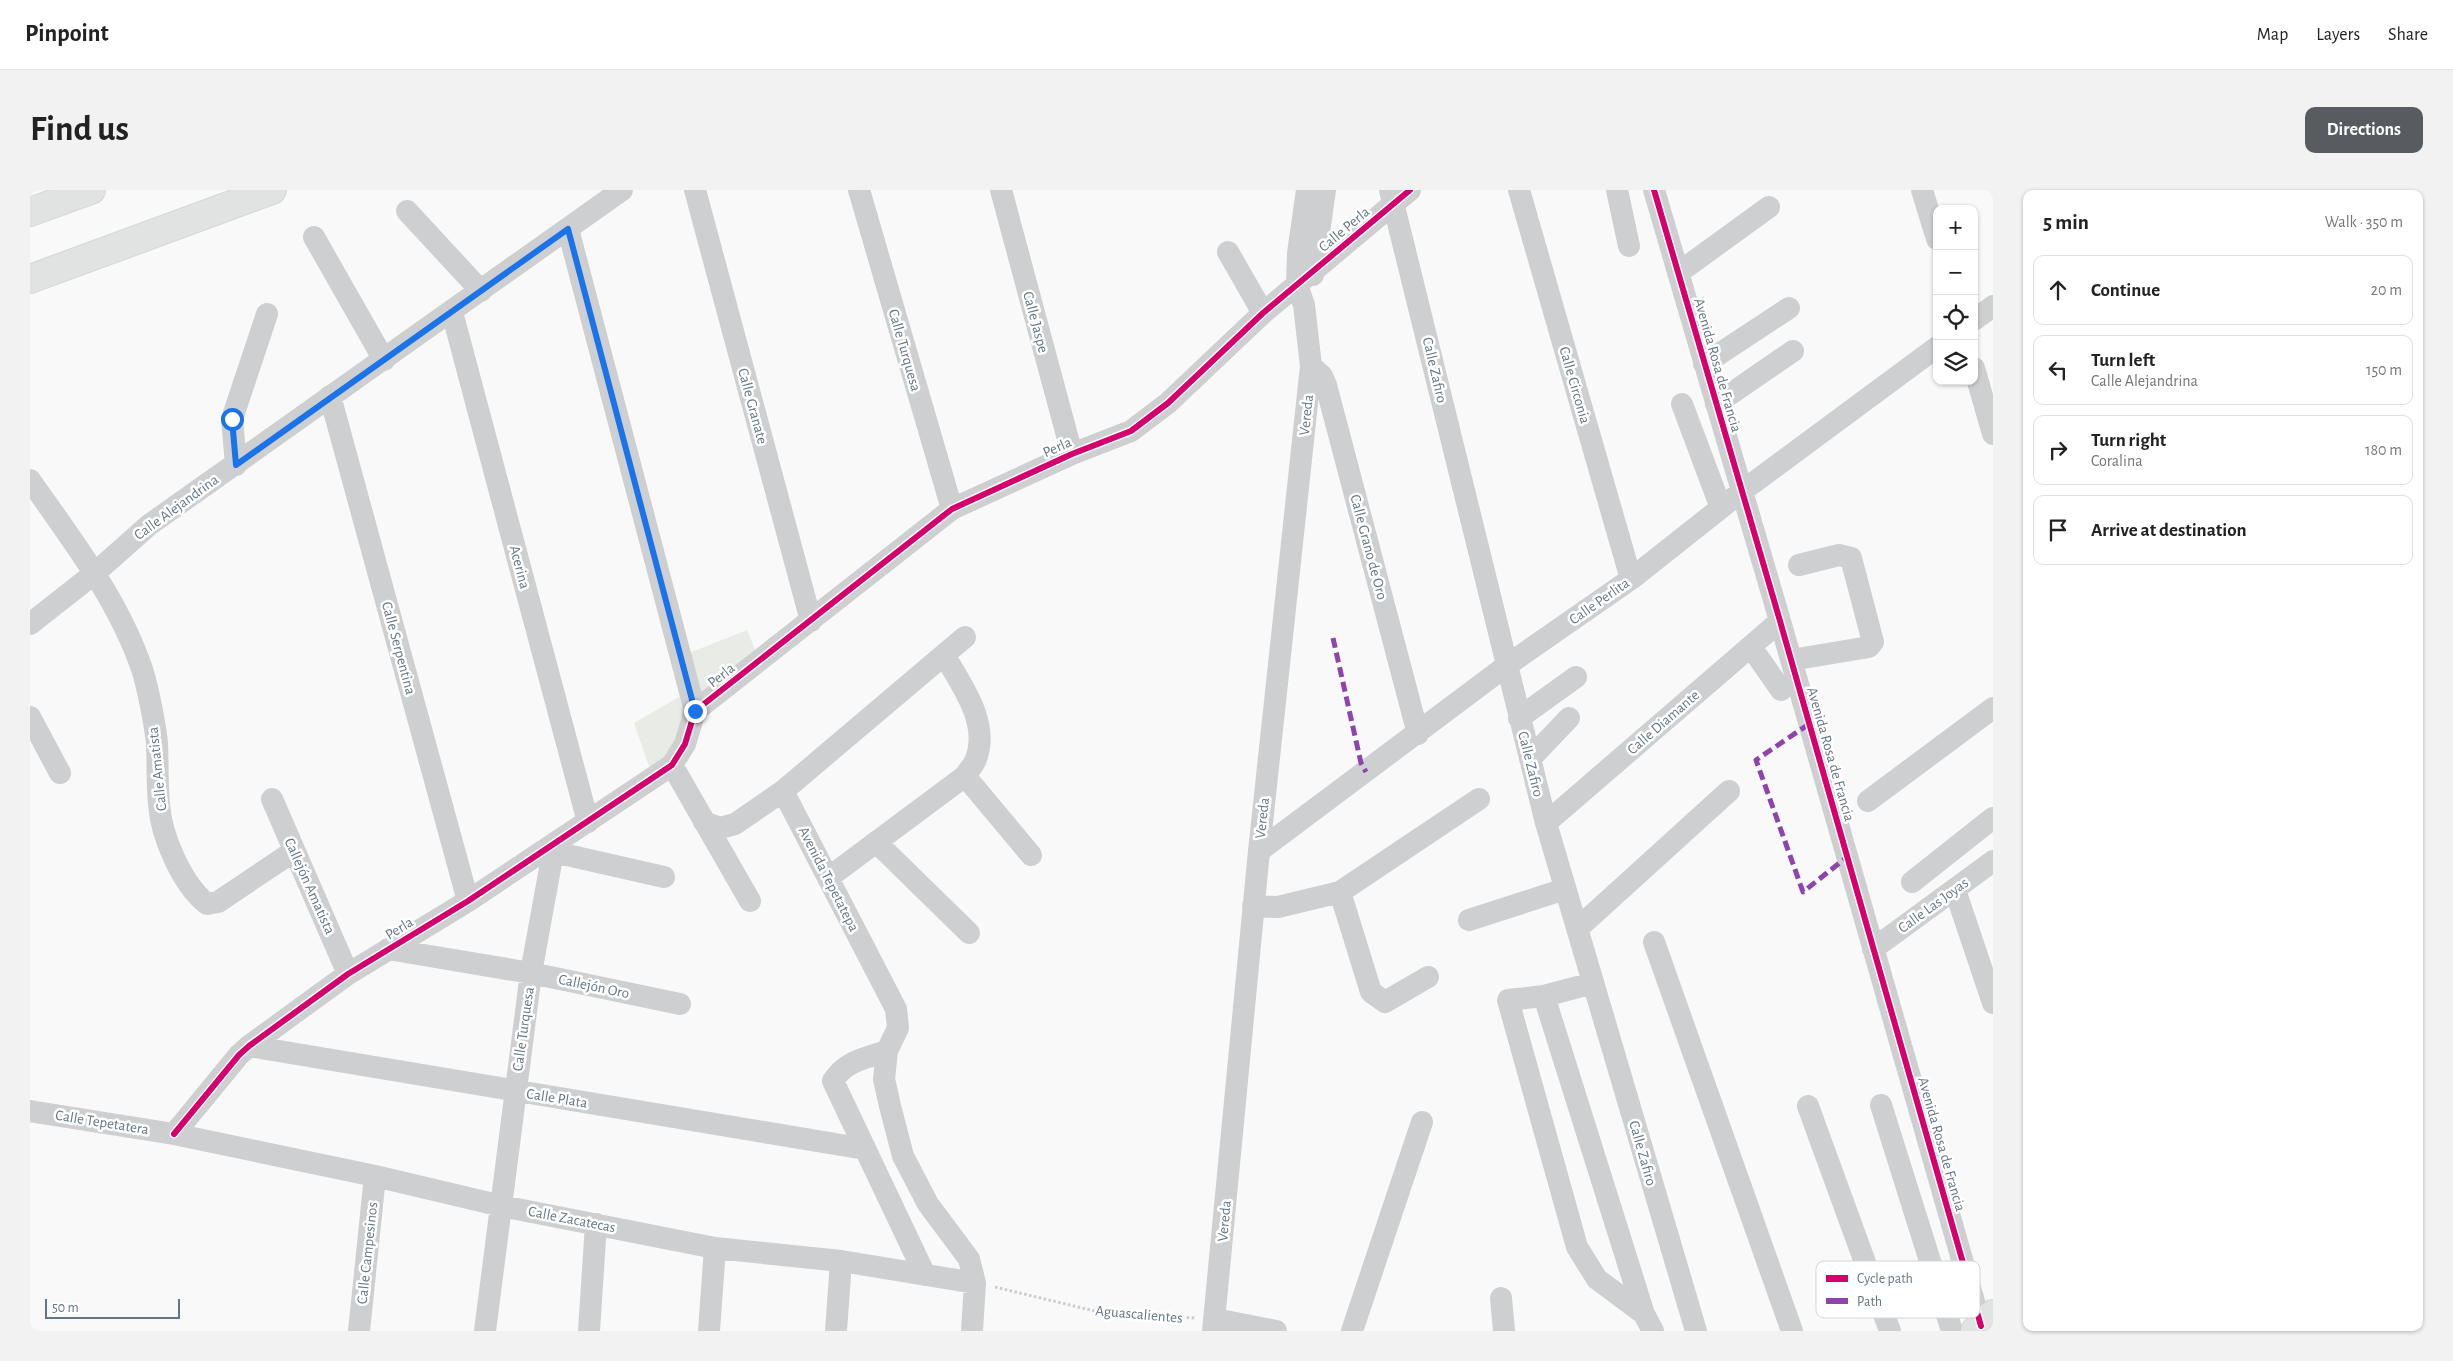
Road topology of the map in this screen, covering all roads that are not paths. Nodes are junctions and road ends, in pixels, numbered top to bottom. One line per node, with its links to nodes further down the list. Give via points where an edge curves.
1 (91, 190): 16 (highway)
2 (272, 190): 24 (highway)
3 (622, 190): 18 (street, Calle Alejandrina)
4 (695, 190): 52 (street, Calle Granate)
5 (859, 190): 48 (street, Calle Turquesa)
6 (1001, 190): 43 (street, Calle Jaspe)
7 (1307, 190): 26 (street, Vereda, via 1298,253)
8 (1325, 190): 22 (street)
9 (1519, 190): 51 (street, Calle Circonia)
10 (1617, 190): 20 (street)
11 (1654, 190): 23 (street, Avenida Rosa de Francia)
12 (1922, 190): 17 (street)
13 (1399, 194): 22 (street, Calle Perla); 59 (street, Calle Zafiro)
14 (1768, 207): 23 (street)
15 (407, 211): 25 (street)
16 (30, 212)
17 (1933, 226)
18 (568, 229): 25 (street, Calle Alejandrina); 63 (street)
19 (314, 237): 35 (street)
20 (1629, 246)
21 (1228, 252): 30 (street)
22 (1316, 268): 26 (street, Perla)
23 (1678, 273): 36 (street, Avenida Rosa de Francia)
24 (30, 279)
25 (481, 291): 29 (street, Calle Alejandrina)
26 (1300, 295): 30 (street, Perla); 37 (street, Vereda)
27 (1993, 306): 32 (street)
28 (1789, 308): 36 (street)
29 (452, 312): 35 (street, Calle Alejandrina); 78 (street, Acerina)
30 (1263, 313): 43 (street, Perla, via 1168,402 1131,431)
31 (267, 314): 44 (street, via 232,419)
32 (1978, 317)
33 (1933, 351): 46 (street, Calle Perlita)
34 (1793, 352): 41 (street)
35 (384, 360): 39 (street, Calle Alejandrina)
36 (1704, 364): 41 (street, Avenida Rosa de Francia)
37 (1311, 366): 67 (street, Calle Grano de Oro, via 1326,384); 84 (street, Vereda)
38 (1978, 382): 42 (street)
39 (330, 396): 44 (street, Calle Alejandrina); 93 (street, Calle Serpentina)
40 (1682, 404): 47 (street)
41 (1716, 404): 46 (street, Avenida Rosa de Francia)
42 (1993, 434)
43 (1072, 454): 48 (street, Perla)
44 (236, 465): 50 (street, Calle Alejandrina, via 148,525)
45 (30, 480): 50 (street)
46 (1741, 492): 47 (street, Calle Perlita); 53 (street, Avenida Rosa de Francia)
47 (1722, 508): 51 (street, Calle Perlita)
48 (952, 509): 52 (street, Perla)
49 (1799, 565): 58 (street, via 1839,555 1851,558 1873,642 1869,647)
50 (95, 573): 54 (street, Calle Alejandrina); 82 (street, Calle Amatista, via 142,670 157,741 159,806 171,853 197,897 207,904 218,902)
51 (1631, 579): 59 (street, Calle Perlita)
52 (811, 621): 63 (street, Perla)
53 (1780, 621): 56 (street, Calle Diamante); 58 (street, Avenida Rosa de Francia)
54 (30, 624)
55 (965, 637): 57 (street)
56 (1751, 646): 61 (street); 80 (street, Calle Diamante)
57 (944, 655): 71 (street, via 972,703 980,738 976,760); 72 (street)
58 (1791, 660): 100 (street, Avenida Rosa de Francia)
59 (1506, 666): 65 (street, Calle Zafiro); 67 (street, Calle Perlita)
60 (1576, 677): 65 (street)
61 (1781, 690)
62 (1993, 708): 76 (street)
63 (695, 711): 69 (street, Perla, via 685,744)
64 (30, 717): 70 (street)
65 (1519, 718): 68 (street, Calle Zafiro)
66 (1569, 718): 68 (street)
67 (1418, 734): 84 (street, Calle Perlita)
68 (1530, 759): 80 (street, Calle Zafiro)
69 (672, 765): 78 (street, Perla); 79 (street)
70 (60, 773)
71 (965, 776): 81 (street); 85 (street)
72 (783, 791): 79 (street, via 735,824 720,828); 88 (street, Avenida Tepetatepa)
73 (1729, 791): 97 (street)
74 (1479, 799): 92 (street)
75 (272, 800): 82 (street, Callejón Amatista)
76 (1868, 801)
77 (1993, 818): 89 (street)
78 (588, 822): 83 (street, Perla)
79 (704, 822): 94 (street)
80 (1546, 823): 90 (street, Calle Zafiro)
81 (876, 842): 88 (street); 98 (street)
82 (294, 851): 103 (street, Callejón Amatista)
83 (549, 851): 87 (street); 93 (street, Perla); 102 (street, Calle Turquesa)
84 (1259, 851): 95 (street, Vereda)
85 (1031, 855)
86 (1993, 861): 91 (street, Calle Las Joyas)
87 (664, 877)
88 (828, 878): 110 (street, Avenida Tepetatepa, via 896,1009 898,1028)
89 (1912, 882)
90 (1566, 889): 96 (street); 97 (street, Calle Zafiro)
91 (1955, 890): 100 (street, Calle Las Joyas); 107 (street)
92 (1340, 892): 95 (street, via 1278,907); 104 (street, via 1371,992 1385,1002)
93 (468, 901): 101 (street, Perla)
94 (750, 901)
95 (1254, 906): 132 (street, Vereda)
96 (1469, 920)
97 (1577, 929): 105 (street, Calle Zafiro)
98 (969, 933)
99 (1654, 942): 143 (street)
100 (1873, 948): 125 (street, Avenida Rosa de Francia)
101 (388, 949): 102 (street, Callejón Oro); 103 (street, Perla)
102 (531, 973): 108 (street, Callejón Oro); 111 (street, Calle Turquesa)
103 (348, 974): 109 (street, Perla)
104 (1428, 977)
105 (1593, 983): 106 (street); 142 (street, Calle Zafiro)
106 (1544, 996): 131 (street); 131 (street, via 1508,1000 1577,1247 1597,1279)
107 (1993, 1002)
108 (680, 1004)
109 (249, 1046): 111 (street, Calle Plata); 116 (street, Perla)
110 (887, 1051): 117 (street, via 849,1064 833,1081); 127 (street, Avenida Tepetatepa, via 884,1079 903,1156 928,1204 969,1260)
111 (515, 1091): 117 (street, Calle Plata); 119 (street, Calle Turquesa)
112 (1880, 1105): 124 (street)
113 (1808, 1106): 123 (street)
114 (30, 1110): 116 (street, Calle Tepetatera)
115 (1422, 1122): 140 (street)
116 (174, 1134): 118 (street, Calle Zacatecas)
117 (865, 1149): 126 (street)
118 (375, 1176): 119 (street, Calle Zacatecas); 133 (street, Calle Campesinos)
119 (502, 1206): 120 (street, Calle Zacatecas); 134 (street, Calle Turquesa)
120 (596, 1224): 121 (street, Calle Zacatecas); 135 (street)
121 (715, 1248): 122 (street, Calle Zacatecas); 136 (street)
122 (841, 1261): 126 (street, Calle Zacatecas); 137 (street)
123 (1864, 1261)
124 (1930, 1261)
125 (1965, 1261)
126 (925, 1275): 127 (street, Calle Zacatecas)
127 (975, 1283): 138 (street, Avenida Tepetatepa)
128 (1501, 1298): 141 (street)
129 (1885, 1318): 144 (street)
130 (1948, 1318): 145 (street)
131 (1648, 1322)
132 (1214, 1325): 139 (street)
133 (360, 1331)
134 (485, 1331)
135 (589, 1331)
136 (710, 1331)
137 (836, 1331)
138 (972, 1331)
139 (1276, 1331)
140 (1352, 1331)
141 (1504, 1331)
142 (1696, 1331)
143 (1792, 1331)
144 (1890, 1331)
145 (1952, 1331)

